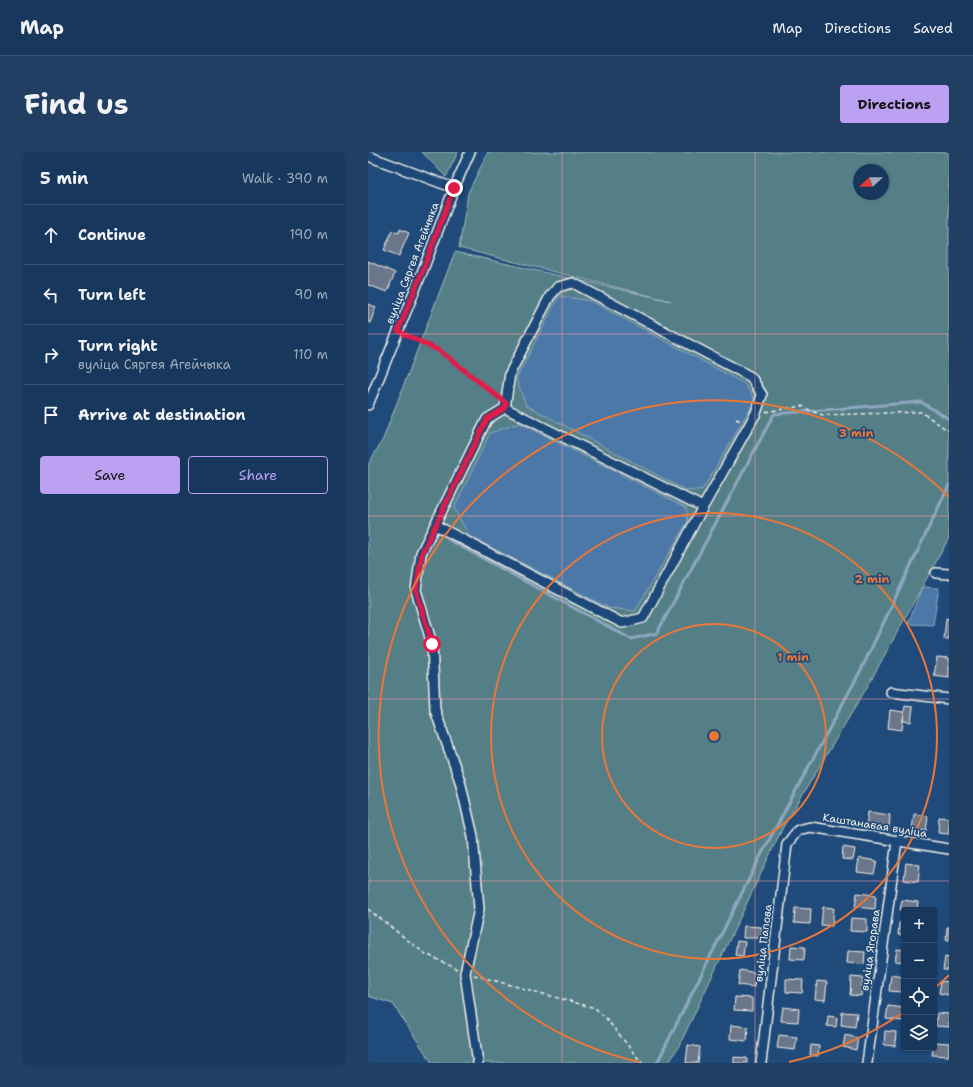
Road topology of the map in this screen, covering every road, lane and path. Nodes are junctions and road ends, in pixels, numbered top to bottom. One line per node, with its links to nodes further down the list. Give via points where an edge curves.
1 (470, 152): 3 (street, вуліца Сяргея Агейчыка)
2 (368, 156): 3 (street)
3 (454, 188): 4 (street, вуліца Сяргея Агейчыка)
4 (398, 331): 5 (street, вуліца Сяргея Агейчыка); 6 (path, via 440,351)
5 (368, 405)
6 (505, 406): 7 (street, via 510,373 550,296 558,287 573,282 751,377 762,395); 11 (street); 12 (street, via 487,419)
7 (756, 413): 10 (path, via 802,406 823,416 921,412); 11 (street)
8 (736, 419): 9 (path)
9 (742, 422)
10 (949, 431)
11 (703, 508): 12 (street, via 643,618 622,623)
12 (435, 525): 21 (street, via 422,553 416,590 432,644 435,710 460,781 473,836 479,909)
13 (936, 573): 14 (street)
14 (949, 574)
15 (892, 692): 16 (street)
16 (949, 699)
17 (798, 830): 18 (street, Каштанавая вуліца, via 810,827); 24 (street, вуліца Папова, via 787,844)
18 (897, 841): 19 (street, Каштанавая вуліца); 25 (street, вуліца Ягорава)
19 (949, 849)
20 (368, 909): 21 (path, via 424,953)
21 (465, 973): 22 (street); 23 (path, via 595,1008)
22 (478, 1063)
23 (642, 1063)
24 (761, 1063)
25 (867, 1063)

